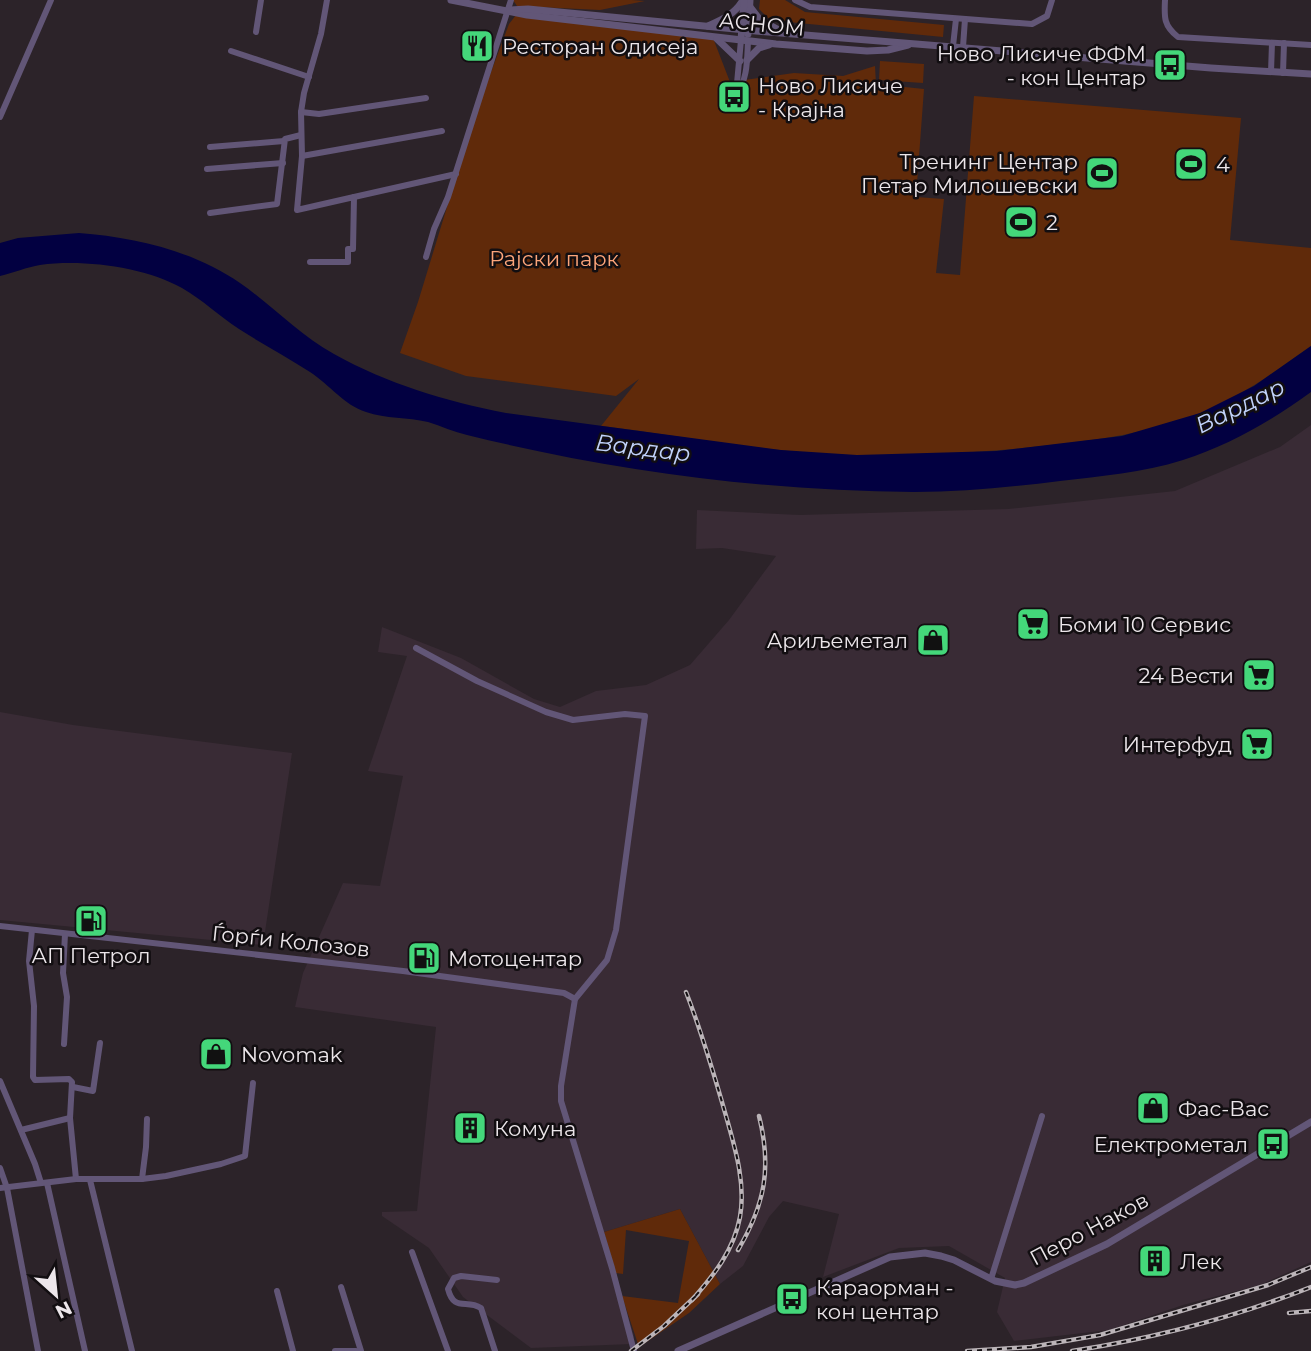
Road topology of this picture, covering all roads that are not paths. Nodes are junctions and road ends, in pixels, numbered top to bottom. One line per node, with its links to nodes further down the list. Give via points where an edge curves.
1 (51, 0): 35 (street)
2 (261, 0): 16 (street)
3 (327, 0): 32 (street)
4 (451, 0): 11 (street)
5 (511, 0): 11 (street)
6 (743, 0): 14 (street, via 734,12); 15 (street)
7 (795, 0): 12 (street, via 810,7)
8 (1052, 0): 13 (street, via 1046,16 1032,24)
9 (1166, 0): 20 (street, via 1164,20 1178,37)
10 (750, 4): 15 (street); 17 (street, via 765,23)
11 (510, 10): 14 (street, АСНОМ); 18 (street, АСНОМ); 43 (street)
12 (956, 19): 13 (street); 25 (street)
13 (965, 19): 26 (street)
14 (708, 27): 15 (street, АСНОМ)
15 (745, 30): 17 (street, АСНОМ); 19 (street)
16 (256, 32)
17 (789, 33): 23 (street, АСНОМ)
18 (710, 36): 19 (street, АСНОМ); 28 (street)
19 (744, 41): 22 (street, АСНОМ); 28 (street)
20 (1272, 43): 21 (street); 29 (street)
21 (1284, 43): 24 (street); 30 (street)
22 (776, 44): 23 (street, АСНОМ, via 866,51); 28 (street, via 759,48)
23 (915, 44): 25 (street, АСНОМ)
24 (1311, 45)
25 (953, 46): 26 (street, АСНОМ)
26 (964, 47): 29 (street, АСНОМ)
27 (231, 51): 32 (street)
28 (743, 60)
29 (1271, 72): 30 (street, АСНОМ)
30 (1283, 72): 31 (street, АСНОМ)
31 (1311, 74)
32 (309, 77): 34 (street)
33 (426, 98): 34 (street, via 319,114)
34 (301, 112): 37 (street)
35 (0, 117)
36 (442, 131): 40 (street)
37 (301, 135): 38 (street); 40 (street)
38 (284, 141): 39 (street); 41 (street)
39 (210, 147)
40 (302, 156): 44 (street, via 297,210)
41 (283, 163): 42 (street); 45 (street, via 277,204)
42 (207, 169)
43 (456, 174): 44 (street); 46 (street)
44 (354, 197): 47 (street, via 353,249 348,249 348,262)
45 (210, 213)
46 (426, 257)
47 (310, 262)
48 (416, 648): 52 (street, via 546,712 573,720 645,716 616,930 607,960)
49 (0, 926): 50 (street, Ѓорѓи Колозов)
50 (32, 930): 51 (street, Ѓорѓи Колозов); 57 (street, via 33,1077 69,1079)
51 (65, 934): 52 (street, Ѓорѓи Колозов, via 503,984 564,993); 54 (street)
52 (575, 999): 82 (street, via 561,1101)
53 (100, 1043): 57 (street, via 93,1091)
54 (64, 1044)
55 (0, 1081): 62 (street)
56 (253, 1083): 65 (street, via 245,1156)
57 (73, 1087): 59 (street)
58 (1042, 1116): 70 (street)
59 (69, 1118): 62 (street); 64 (street)
60 (146, 1119): 65 (street)
61 (1311, 1122): 70 (street, Перо Наков, via 1116,1238 1036,1279 1015,1285)
62 (21, 1130): 67 (street)
63 (0, 1168): 68 (street)
64 (76, 1179): 66 (street); 67 (street)
65 (142, 1179): 66 (street)
66 (90, 1180): 76 (street)
67 (44, 1183): 68 (street); 75 (street)
68 (4, 1188): 74 (street)
69 (412, 1252): 80 (street)
70 (991, 1279): 83 (street, Перо Наков, via 941,1256 890,1257)
71 (497, 1280): 81 (street, via 461,1276 454,1278 448,1289 456,1304 481,1308)
72 (341, 1287): 79 (street)
73 (278, 1291): 77 (street)
74 (38, 1351)
75 (85, 1351)
76 (132, 1351)
77 (293, 1351)
78 (335, 1351): 79 (street)
79 (358, 1351)
80 (449, 1351)
81 (495, 1351)
82 (634, 1351)
83 (678, 1351)

